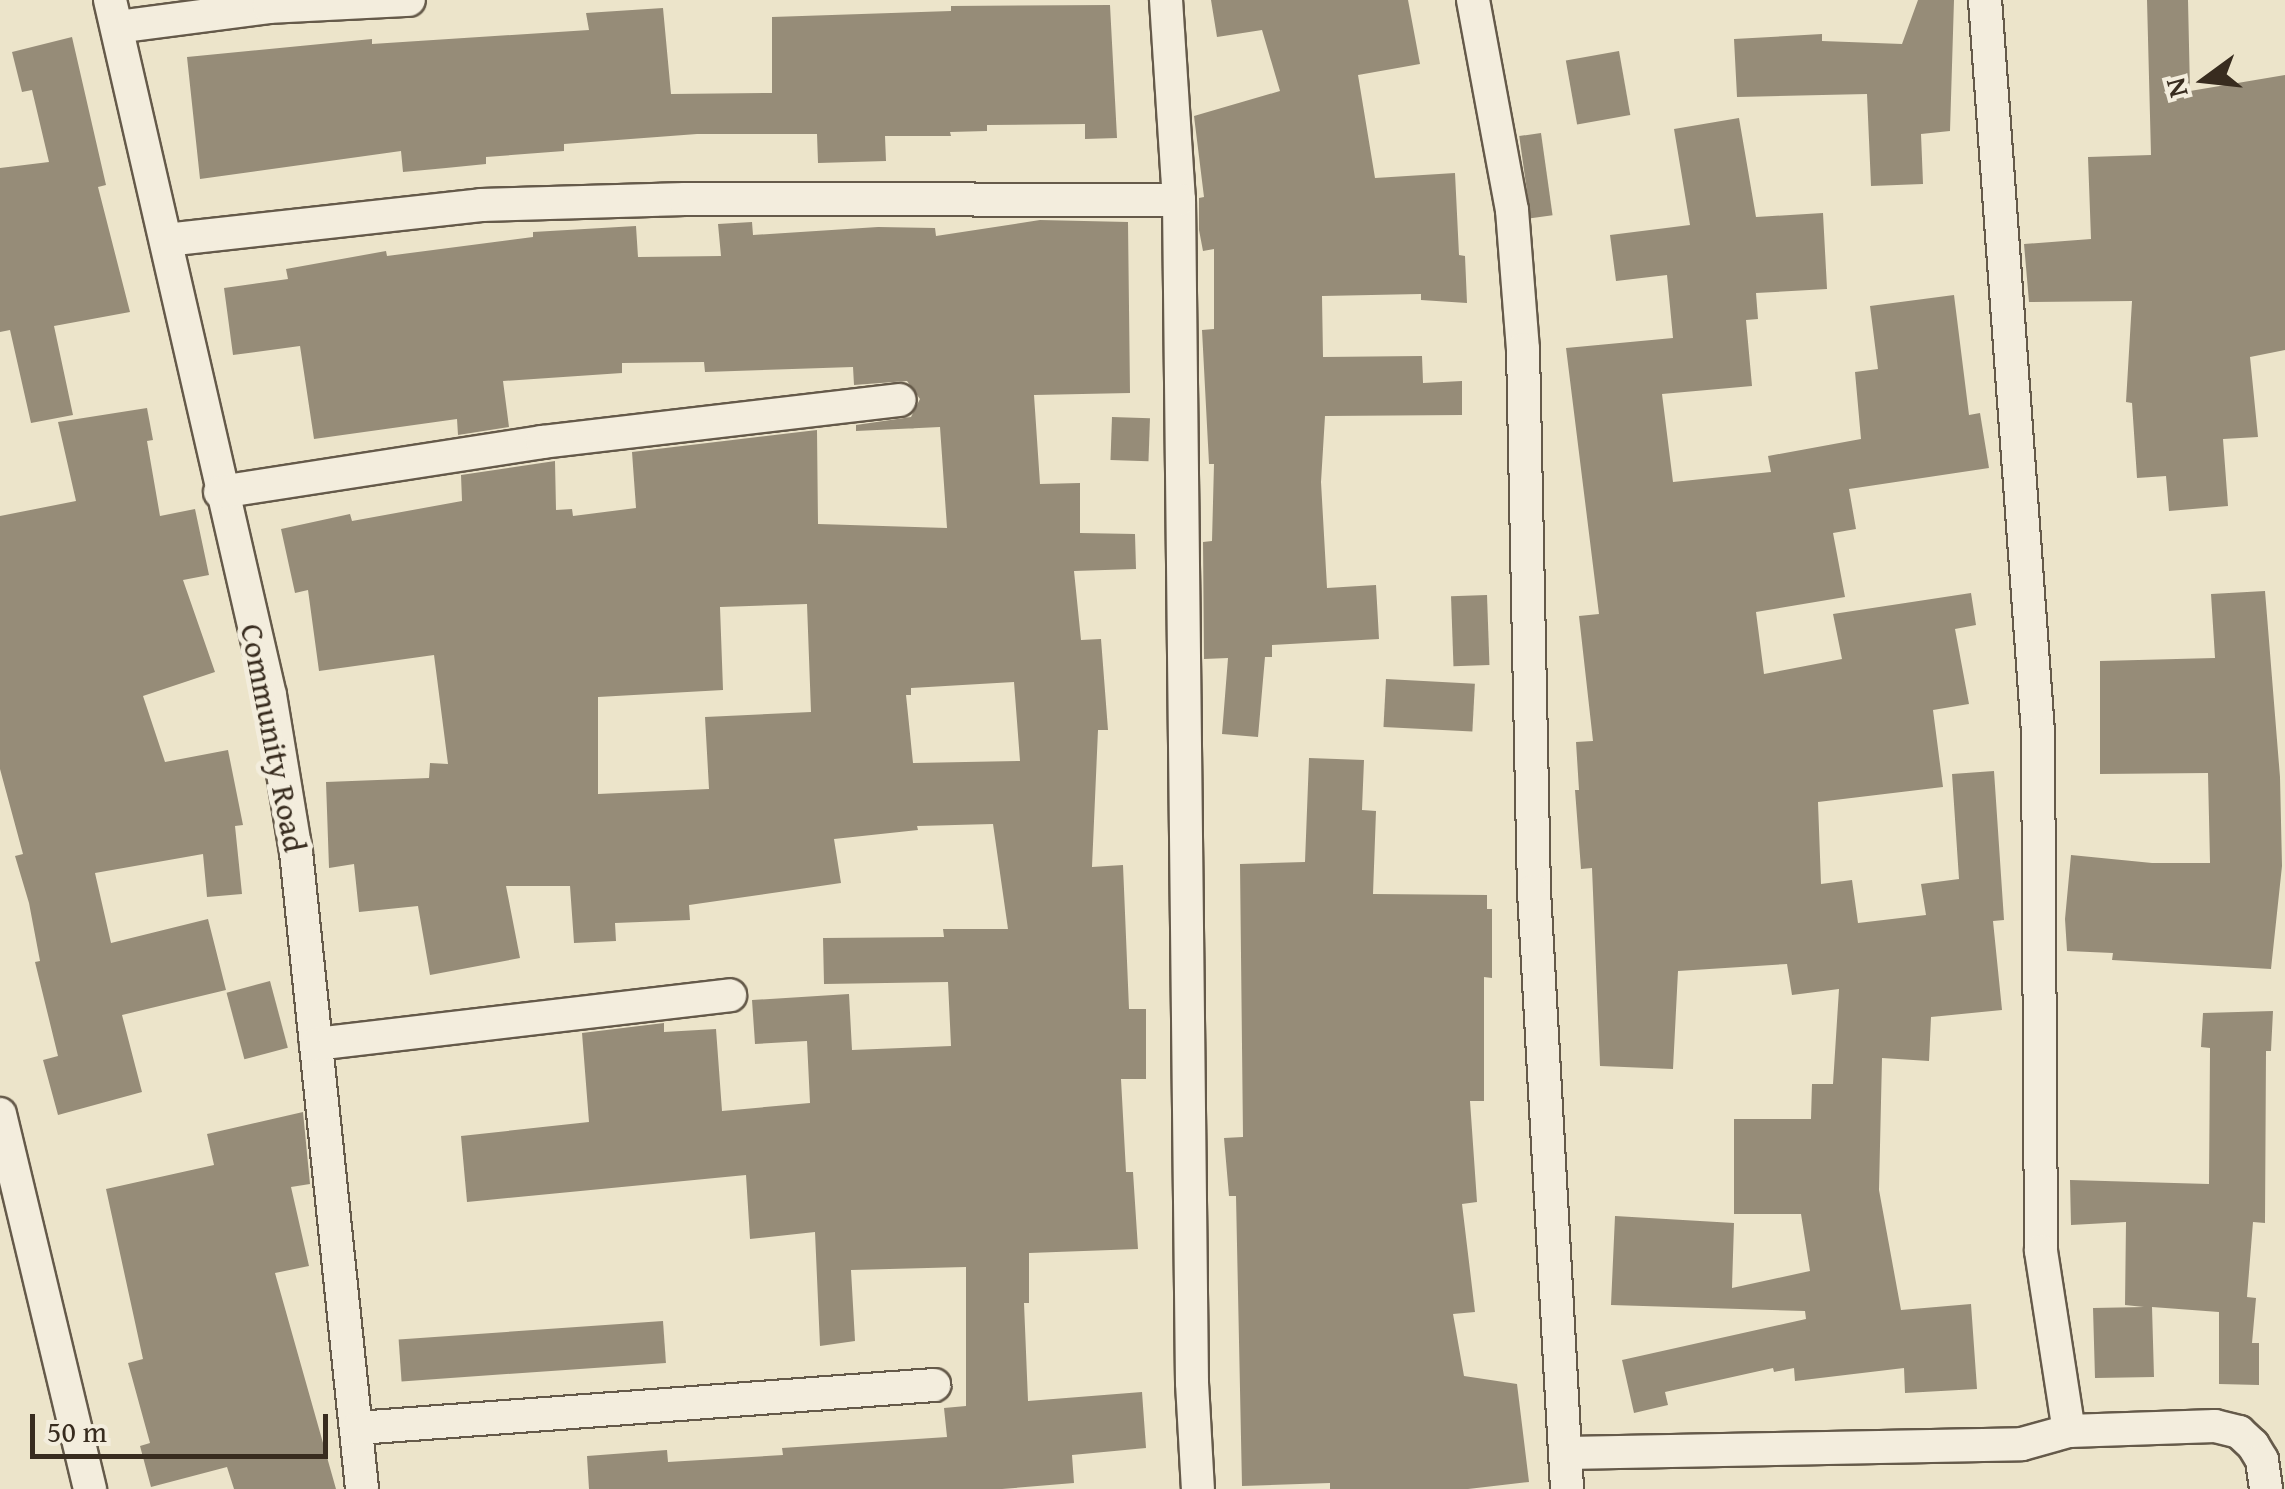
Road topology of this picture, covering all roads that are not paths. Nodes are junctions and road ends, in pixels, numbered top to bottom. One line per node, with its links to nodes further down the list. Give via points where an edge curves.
1 (409, 0): 5 (street)
2 (1166, 0): 6 (street)
3 (1473, 0): 16 (street, via 1512,210 1523,349 1534,891)
4 (1984, 0): 15 (street, via 2038,732 2041,1251)
5 (113, 14): 7 (street, Community Road)
6 (1178, 200): 7 (street, via 481,204); 19 (street)
7 (166, 240): 9 (street, Community Road)
8 (900, 400): 9 (street, via 542,442)
9 (220, 492): 11 (street, Community Road, via 270,695 296,852)
10 (730, 995): 11 (street)
11 (316, 1044): 14 (street, Community Road)
12 (0, 1114): 17 (street)
13 (934, 1385): 14 (street)
14 (358, 1428): 18 (street, Community Road)
15 (2069, 1431): 16 (street, via 2022,1444); 21 (street, via 2215,1426 2239,1432 2262,1460)
16 (1567, 1453): 20 (street)
17 (90, 1489)
18 (362, 1489)
19 (1198, 1489)
20 (1566, 1489)
21 (2266, 1489)

